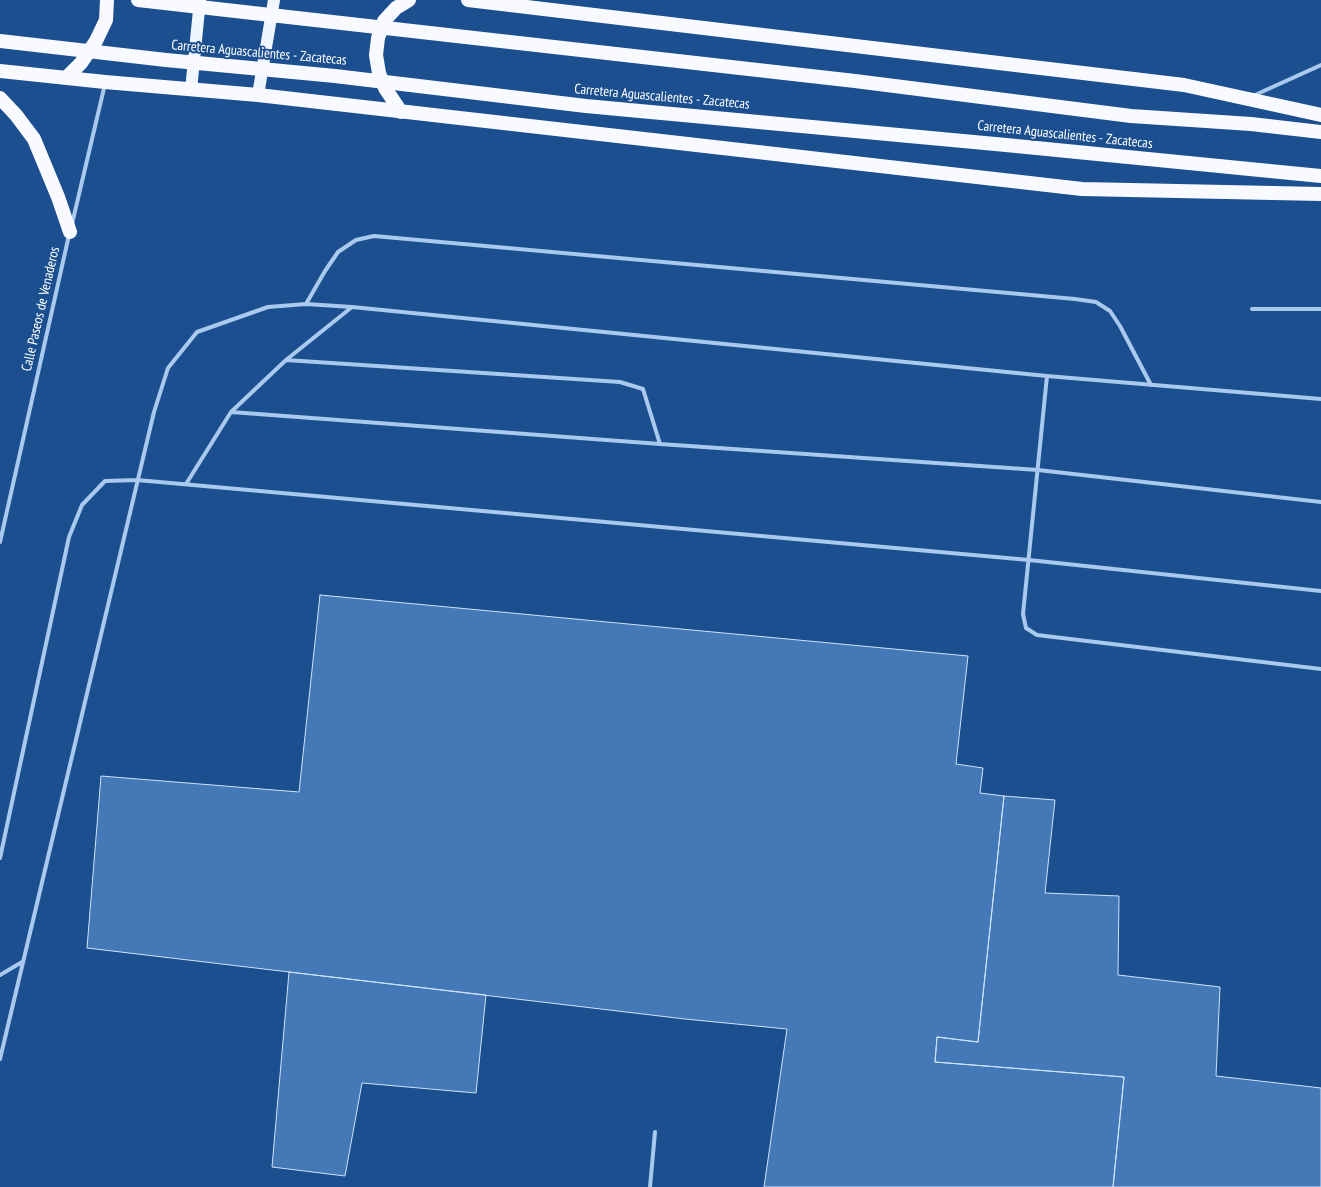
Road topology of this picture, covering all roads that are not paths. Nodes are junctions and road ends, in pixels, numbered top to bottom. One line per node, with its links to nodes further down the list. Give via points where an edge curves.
1 (107, 0): 10 (highway, via 106,20 96,41)
2 (138, 0): 18 (highway, Carretera Aguascalientes - Zacatecas, bridge, via 855,81 1131,116)
3 (200, 0): 12 (main road)
4 (274, 0): 13 (main road)
5 (409, 0): 16 (highway, via 384,21 376,55 385,88)
6 (468, 0): 15 (highway, via 1184,85)
7 (0, 41): 19 (highway, Carretera Aguascalientes - Zacatecas, bridge, via 586,106)
8 (1321, 65): 15 (lane)
9 (0, 71): 10 (highway)
10 (66, 78): 11 (highway)
11 (105, 82): 12 (highway); 21 (lane, Calle Paseos de Venaderos)
12 (191, 90): 13 (highway)
13 (258, 95): 16 (highway)
14 (0, 98): 21 (highway, via 34,138)
15 (1248, 99): 17 (highway)
16 (401, 112): 20 (highway, via 1082,189)
17 (1321, 115)
18 (1321, 132)
19 (1321, 176)
20 (1321, 194)
21 (70, 232): 36 (lane, Calle Paseos de Venaderos)
22 (306, 304): 23 (lane); 28 (lane, via 338,252 356,240 374,236 1075,299 1096,302 1110,310); 33 (lane, via 268,307 197,332 168,368)
23 (352, 307): 26 (lane); 27 (lane)
24 (1252, 309): 25 (lane)
25 (1321, 309)
26 (286, 360): 30 (lane); 31 (lane, via 620,382 643,389)
27 (1047, 376): 28 (lane); 32 (lane)
28 (1151, 384): 29 (lane)
29 (1321, 399)
30 (231, 412): 31 (lane); 34 (lane)
31 (660, 444): 32 (lane)
32 (1038, 470): 35 (lane); 37 (lane)
33 (137, 480): 34 (lane); 40 (lane, via 105,481 82,504 69,537); 41 (lane)
34 (186, 484): 37 (lane)
35 (1321, 502)
36 (0, 542)
37 (1029, 560): 38 (lane); 39 (lane, via 1023,614 1026,628 1037,635)
38 (1321, 591)
39 (1321, 669)
40 (0, 858)
41 (23, 962): 42 (lane); 43 (lane)
42 (0, 975)
43 (0, 1059)
44 (655, 1132): 45 (lane)
45 (650, 1187)

